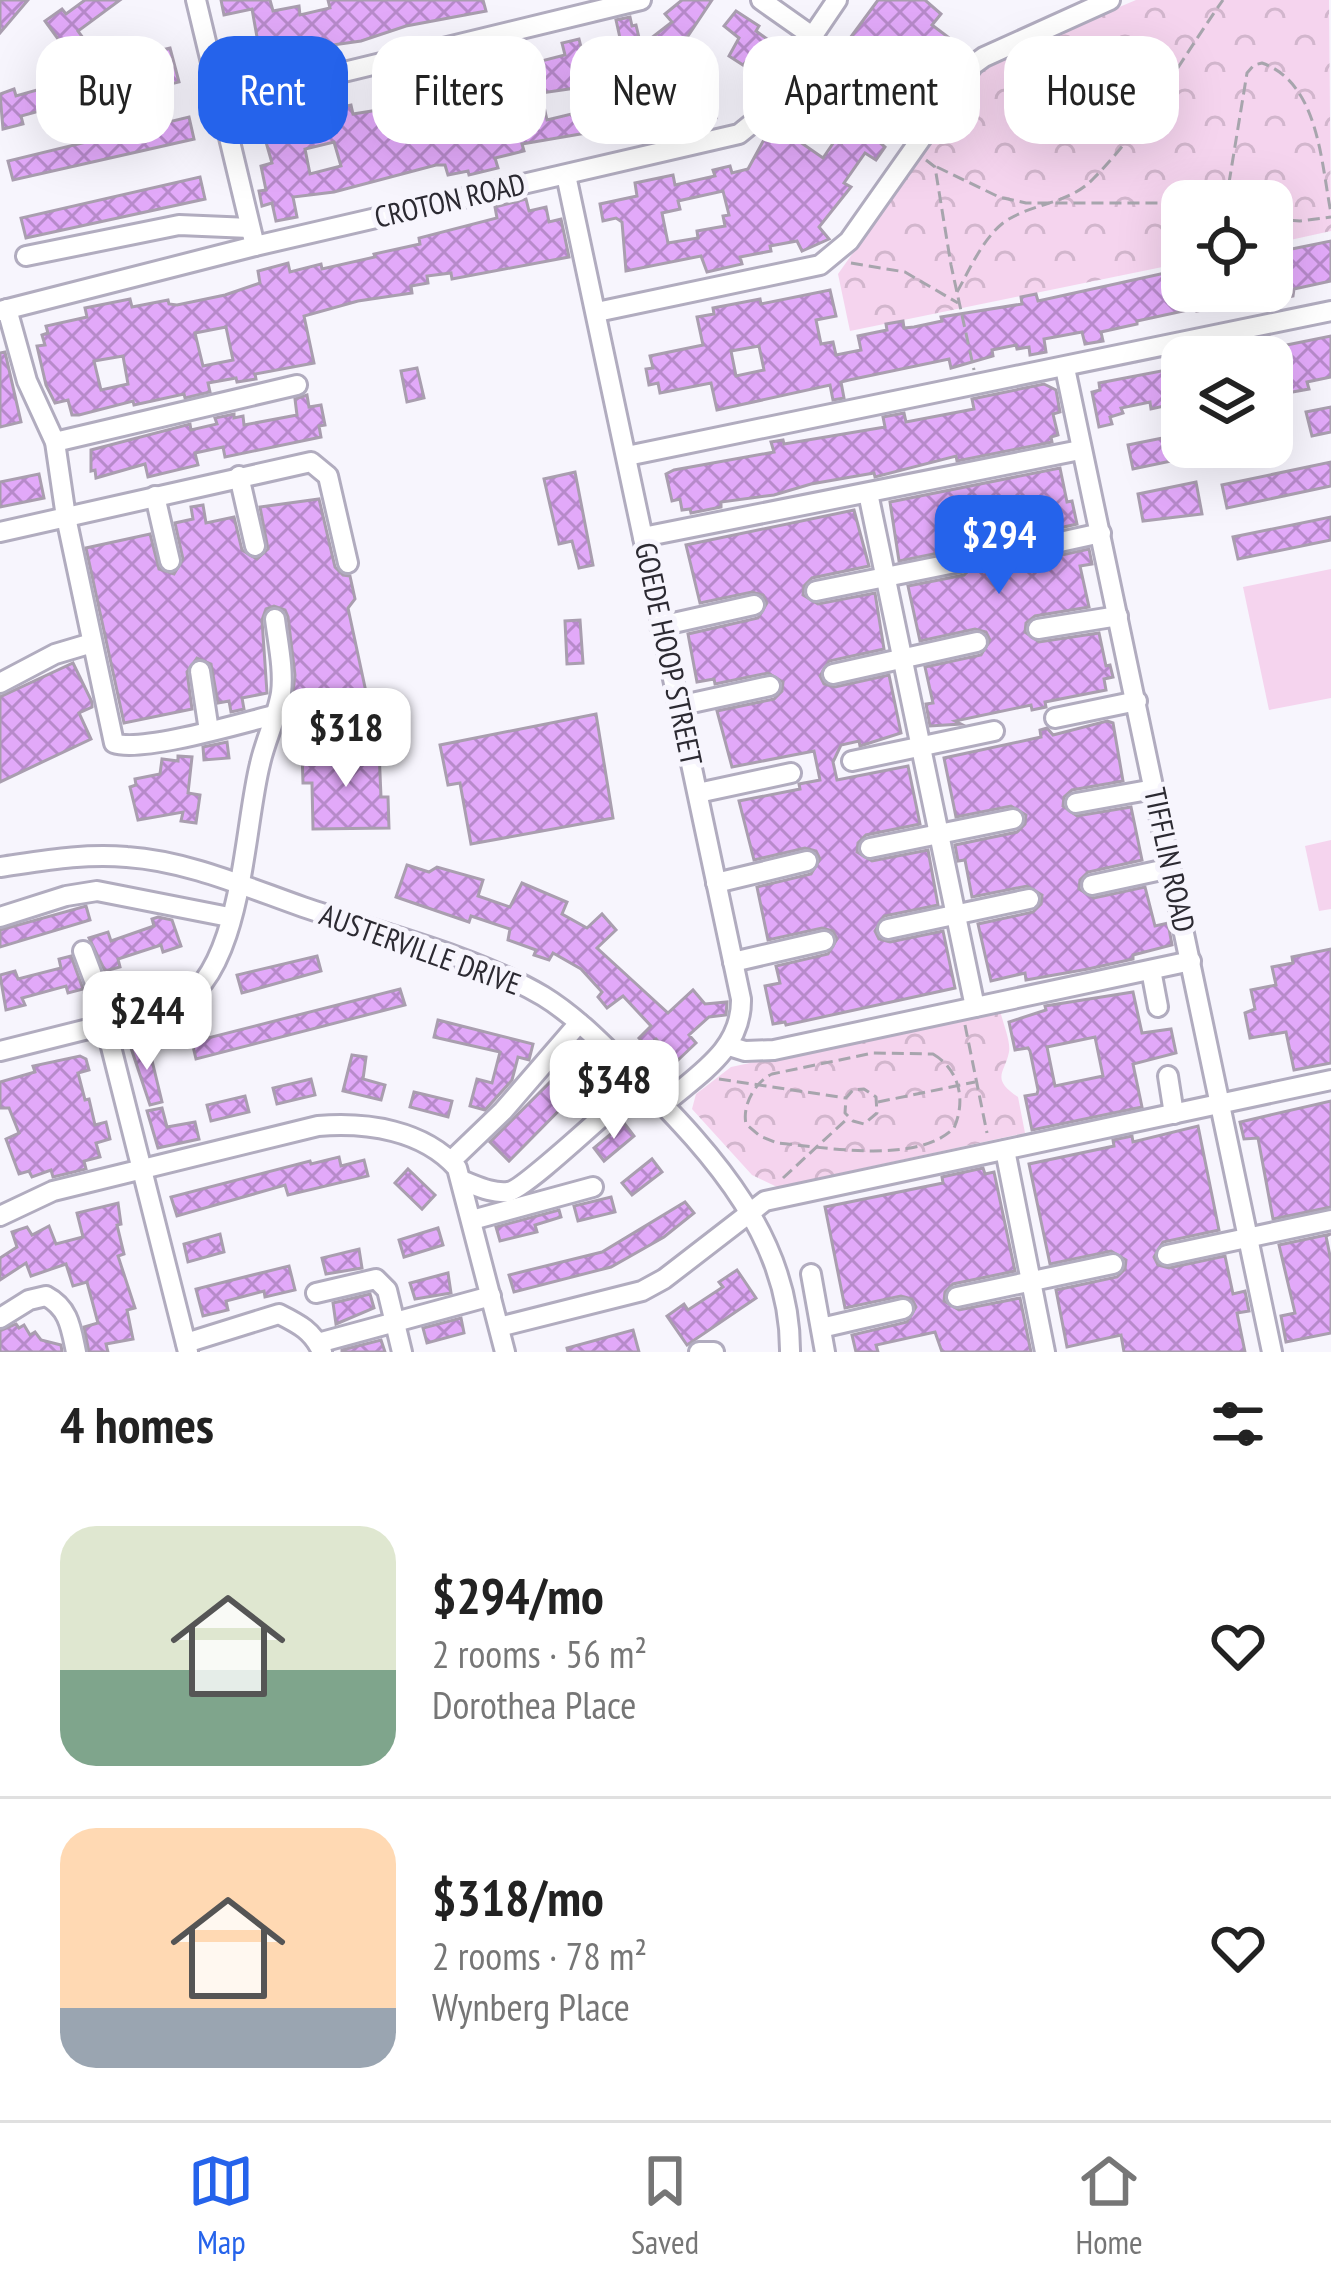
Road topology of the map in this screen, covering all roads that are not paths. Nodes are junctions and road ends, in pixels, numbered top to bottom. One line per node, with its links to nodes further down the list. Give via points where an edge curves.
1 (196, 0): 6 (street)
2 (641, 0): 8 (street)
3 (761, 0): 7 (street)
4 (837, 0): 7 (street, CROTON ROAD)
5 (1110, 0): 15 (street, via 984,57 963,76 849,241 826,261)
6 (204, 36)
7 (812, 36)
8 (348, 71)
9 (743, 131): 11 (street, CROTON ROAD)
10 (230, 144): 12 (street)
11 (566, 175): 12 (street, CROTON ROAD); 15 (street, GOEDE HOOP STREET)
12 (253, 237): 13 (street, via 179,225); 14 (street, CROTON ROAD)
13 (26, 256)
14 (3, 310): 19 (street)
15 (597, 311): 21 (street, GOEDE HOOP STREET)
16 (1331, 311): 17 (street)
17 (1065, 368): 20 (street, TIFFLIN ROAD); 21 (street)
18 (297, 385): 19 (street)
19 (56, 442): 25 (street)
20 (1080, 450): 23 (street); 27 (street, TIFFLIN ROAD)
21 (627, 456): 28 (street, GOEDE HOOP STREET)
22 (239, 476): 24 (street); 29 (street); 33 (street, via 317,464 328,476)
23 (868, 494): 28 (street); 34 (street)
24 (155, 496): 25 (street); 31 (street)
25 (66, 517): 26 (street); 42 (street)
26 (0, 532)
27 (1101, 533): 30 (street); 37 (street, TIFFLIN ROAD)
28 (643, 537): 39 (street, GOEDE HOOP STREET)
29 (255, 546)
30 (1019, 551)
31 (170, 561)
32 (960, 562): 34 (street)
33 (348, 563)
34 (886, 577): 35 (street); 43 (street)
35 (816, 591)
36 (754, 605): 39 (street)
37 (1118, 616): 40 (street); 48 (street, TIFFLIN ROAD)
38 (275, 619): 50 (street, via 282,688)
39 (660, 626): 49 (street, GOEDE HOOP STREET)
40 (1038, 629)
41 (976, 642): 43 (street)
42 (92, 643): 46 (street); 53 (street, via 114,743)
43 (904, 658): 45 (street); 55 (street)
44 (200, 671): 53 (street)
45 (833, 674)
46 (0, 683)
47 (770, 686): 49 (street)
48 (1136, 701): 51 (street); 59 (street, TIFFLIN ROAD)
49 (678, 706): 60 (street, GOEDE HOOP STREET)
50 (274, 715): 52 (street); 57 (street)
51 (1055, 718)
52 (231, 726): 53 (street); 57 (street)
53 (209, 730)
54 (994, 731): 55 (street)
55 (922, 748): 56 (street); 63 (street)
56 (852, 761)
57 (259, 766): 69 (street)
58 (791, 773): 60 (street)
59 (1154, 789): 61 (street); 67 (street, TIFFLIN ROAD)
60 (698, 793): 68 (street, GOEDE HOOP STREET)
61 (1076, 803)
62 (1013, 819): 63 (street)
63 (940, 834): 64 (street); 72 (street)
64 (870, 848)
65 (807, 861): 68 (street)
66 (0, 868): 69 (street, AUSTERVILLE DRIVE, via 129,856)
67 (1172, 868): 70 (street); 78 (street, TIFFLIN ROAD)
68 (716, 883): 79 (street, GOEDE HOOP STREET)
69 (238, 885): 74 (street); 84 (street, AUSTERVILLE DRIVE, via 509,979)
70 (1092, 885)
71 (1029, 899): 72 (street)
72 (957, 915): 75 (street); 82 (street)
73 (0, 917): 74 (street, via 98,891)
74 (229, 917): 83 (street, via 203,987 188,1001)
75 (888, 929)
76 (824, 941): 79 (street)
77 (83, 951): 83 (street, via 95,983)
78 (1191, 961): 80 (street); 91 (street, TIFFLIN ROAD)
79 (733, 962): 86 (street, GOEDE HOOP STREET, via 741,1018)
80 (1150, 970): 81 (street); 82 (street)
81 (1158, 1007)
82 (968, 1008): 86 (street, via 774,1050)
83 (136, 1018): 85 (street)
84 (578, 1023): 90 (street, AUSTERVILLE DRIVE); 95 (street)
85 (106, 1027): 87 (street); 96 (street)
86 (729, 1046): 92 (street)
87 (0, 1051)
88 (1168, 1076): 93 (street)
89 (1331, 1080): 91 (street)
90 (641, 1082): 92 (street, AUSTERVILLE DRIVE); 97 (street, via 523,1186 507,1192)
91 (1221, 1104): 93 (street); 103 (street, TIFFLIN ROAD)
92 (663, 1105): 99 (street, AUSTERVILLE DRIVE)
93 (1174, 1114): 94 (street)
94 (998, 1151): 99 (street); 107 (street)
95 (451, 1161): 96 (street, via 404,1134 339,1125); 97 (street)
96 (140, 1168): 100 (street, via 53,1191); 116 (street)
97 (461, 1180): 101 (street)
98 (593, 1187): 101 (street)
99 (758, 1206): 114 (street, via 642,1291); 123 (street, AUSTERVILLE DRIVE, via 783,1290)
100 (0, 1216)
101 (472, 1220): 109 (street)
102 (1331, 1220): 103 (street)
103 (1248, 1238): 104 (street); 126 (street, TIFFLIN ROAD)
104 (1167, 1255)
105 (1113, 1264): 107 (street)
106 (811, 1274): 115 (street)
107 (1033, 1282): 110 (street); 125 (street)
108 (316, 1293): 113 (street, via 376,1279 387,1290)
109 (491, 1296): 113 (street); 114 (street)
110 (957, 1297)
111 (903, 1309): 115 (street)
112 (0, 1318): 118 (street, via 46,1296 60,1303)
113 (393, 1322): 117 (street); 119 (street)
114 (499, 1328): 120 (street)
115 (821, 1328): 124 (street)
116 (187, 1347): 117 (street, via 279,1314 303,1325)
117 (320, 1347)
118 (76, 1352)
119 (401, 1352)
120 (505, 1352)
121 (699, 1352): 122 (street)
122 (714, 1352)
123 (790, 1352)
124 (825, 1352)
125 (1045, 1352)
126 (1272, 1352)

